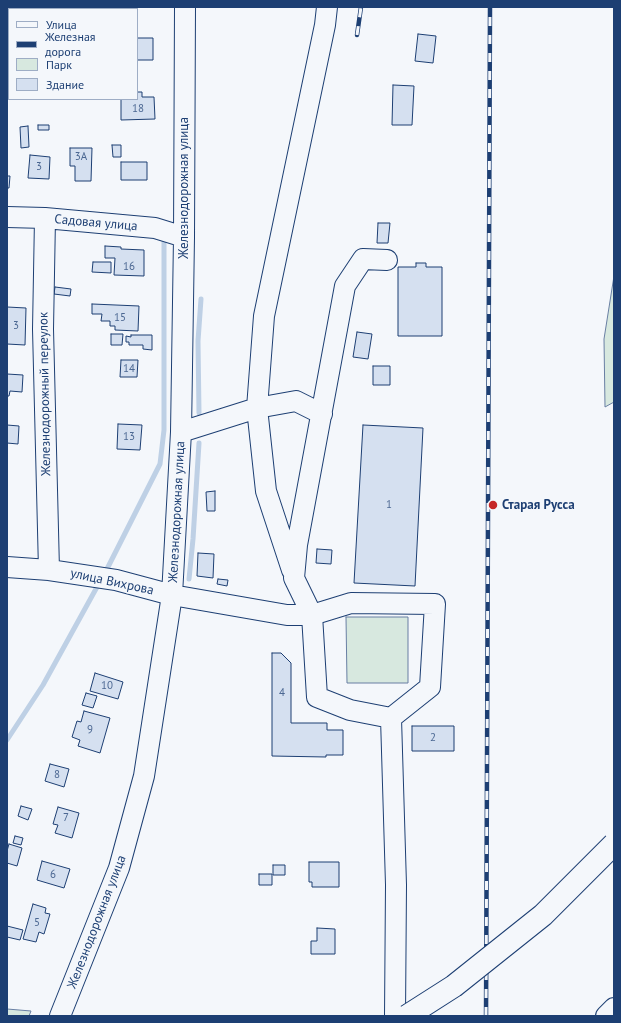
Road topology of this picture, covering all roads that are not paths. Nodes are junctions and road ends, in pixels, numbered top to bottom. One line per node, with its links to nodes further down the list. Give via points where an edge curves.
1 (185, 7): 5 (street, Железнодорожная улица)
2 (327, 7): 7 (street, via 264,316)
3 (7, 217): 4 (street, Садовая улица)
4 (45, 218): 5 (street, Садовая улица, via 155,228); 11 (street, Железнодорожный переулок, via 43,329)
5 (184, 237): 9 (street, Железнодорожная улица)
6 (387, 260): 8 (street, via 364,259 345,286)
7 (257, 408): 8 (street, via 296,401); 9 (street); 12 (street, via 266,491)
8 (322, 414): 12 (street, via 297,544)
9 (181, 432): 13 (street, Железнодорожная улица)
10 (7, 566): 11 (street, улица Вихрова)
11 (49, 570): 13 (street, улица Вихрова, via 116,580)
12 (294, 578): 14 (street)
13 (172, 595): 14 (street, улица Вихрова, via 287,616); 18 (street, Железнодорожная улица, via 144,776 119,868)
14 (312, 615): 15 (street, via 317,697 350,710); 15 (street, via 351,603 434,604 430,687)
15 (391, 718): 19 (street, via 396,884)
16 (614, 844): 20 (main road, bridge, via 543,915 454,986)
17 (614, 1008): 21 (street)
18 (64, 1011)
19 (395, 1016)
20 (407, 1016)
21 (606, 1016)

